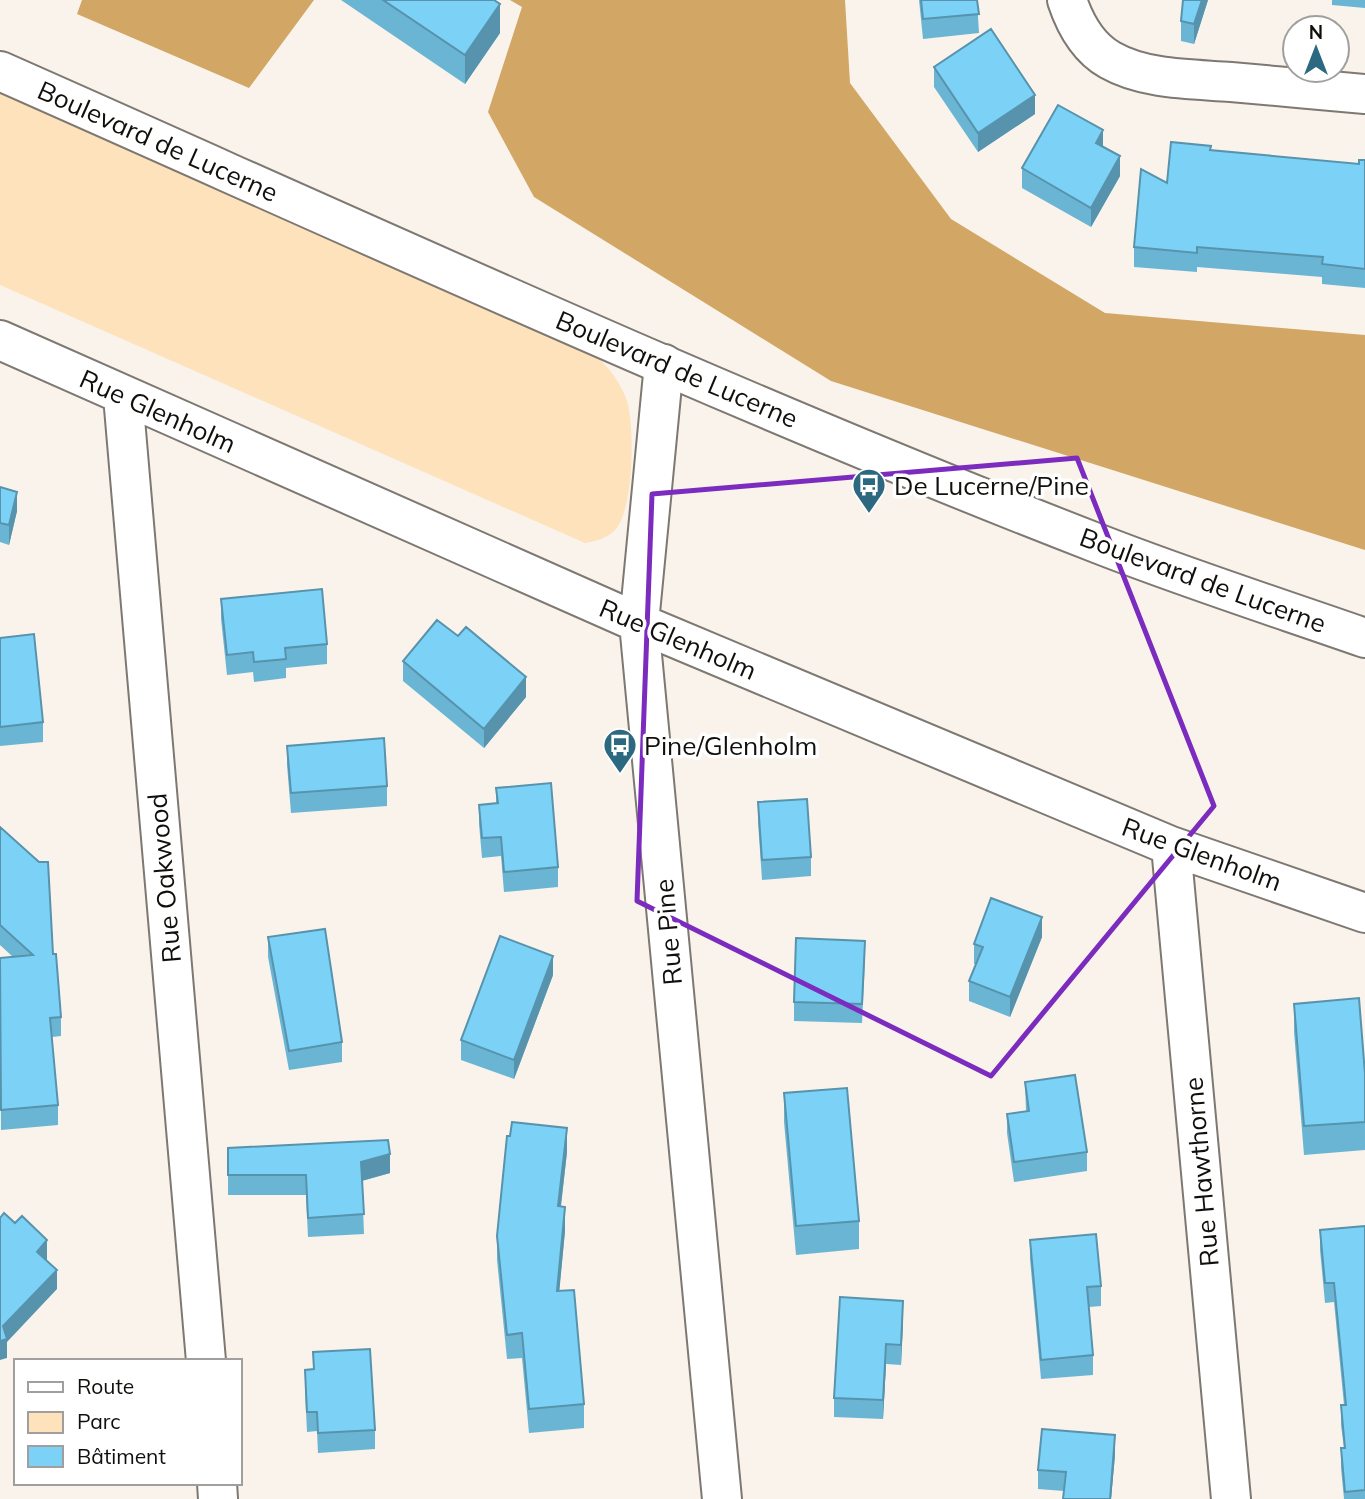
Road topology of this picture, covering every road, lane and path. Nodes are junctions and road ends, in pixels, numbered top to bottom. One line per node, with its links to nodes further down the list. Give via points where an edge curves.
1 (1067, 0): 3 (street, via 1087,41 1110,60 1139,71)
2 (0, 71): 5 (street, Boulevard de Lucerne)
3 (1365, 94)
4 (0, 340): 6 (street, Rue Glenholm)
5 (664, 365): 7 (street, Rue Pine); 8 (street, Boulevard de Lucerne, via 1099,545)
6 (123, 396): 7 (street, Rue Glenholm); 11 (street, Rue Oakwood)
7 (639, 623): 9 (street, Rue Glenholm); 12 (street, Rue Pine)
8 (1365, 638)
9 (1171, 846): 10 (street, Rue Glenholm); 13 (street, Rue Hawthorne)
10 (1365, 913)
11 (206, 1359)
12 (722, 1499)
13 (1231, 1499)

